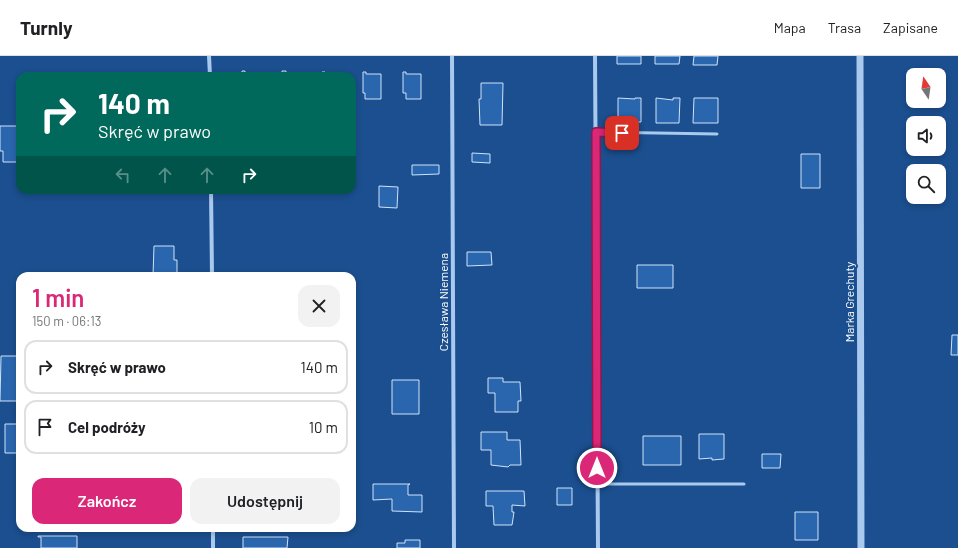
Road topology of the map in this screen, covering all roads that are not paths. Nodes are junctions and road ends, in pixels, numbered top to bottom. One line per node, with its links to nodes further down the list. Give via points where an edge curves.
1 (209, 56): 5 (street)
2 (452, 56): 14 (street, Czesława Niemena)
3 (595, 56): 6 (street)
4 (860, 56): 16 (street, Marka Grechuty)
5 (210, 72)
6 (596, 132): 7 (lane); 10 (street)
7 (717, 134)
8 (211, 194): 9 (street)
9 (212, 272)
10 (597, 484): 11 (lane); 15 (street)
11 (744, 484)
12 (213, 532): 13 (street)
13 (213, 548)
14 (454, 548)
15 (598, 548)
16 (861, 548)

